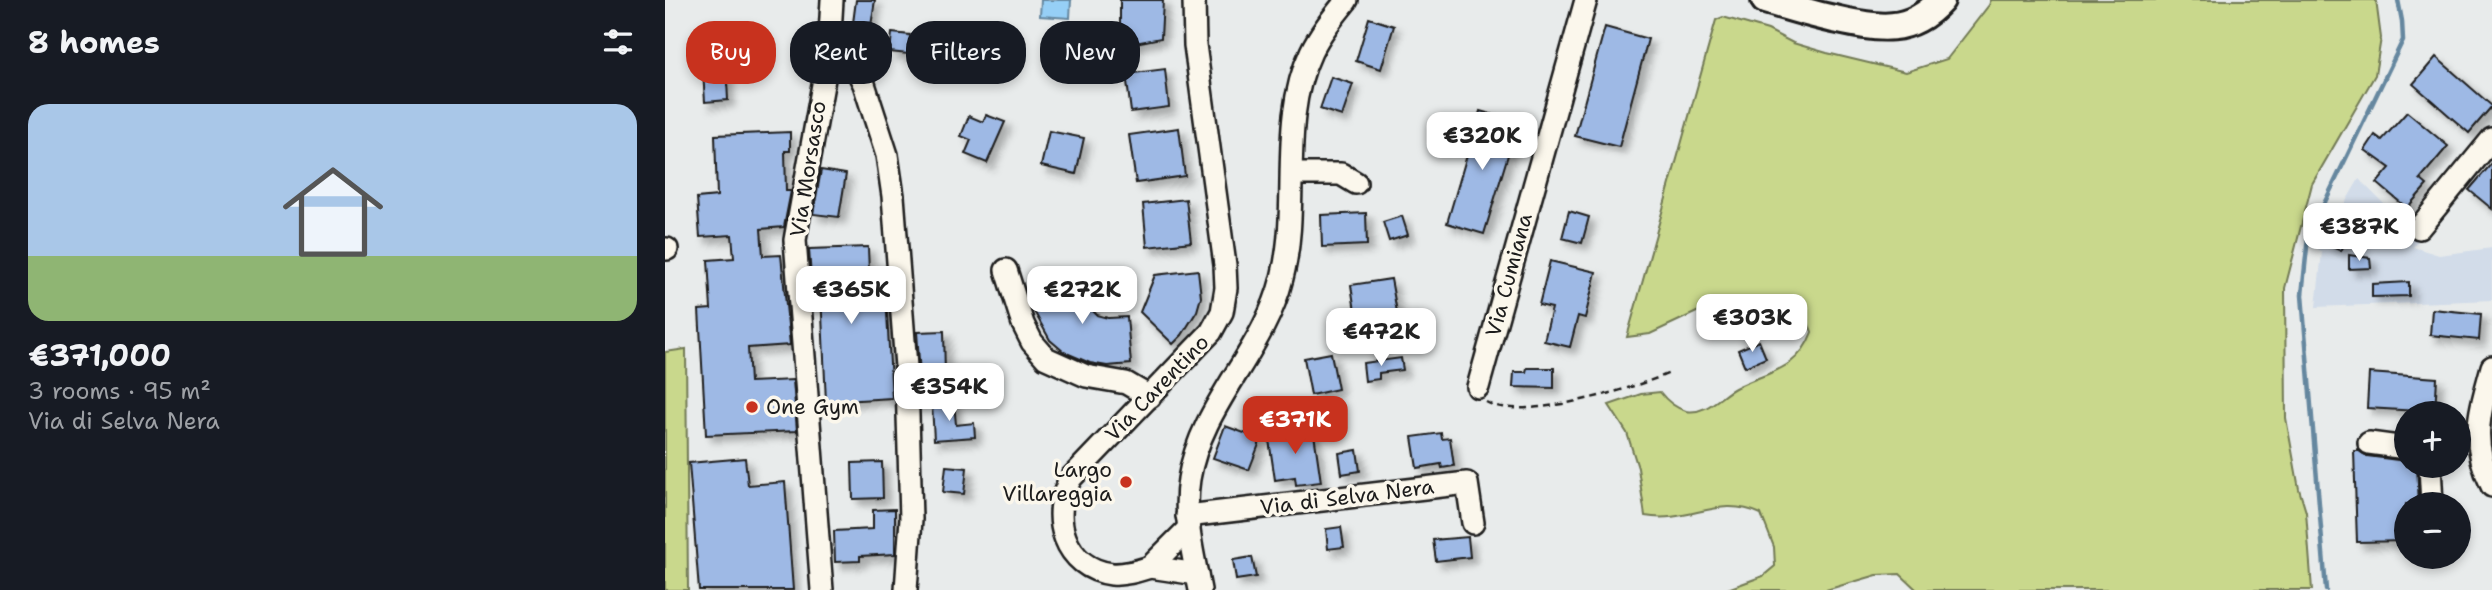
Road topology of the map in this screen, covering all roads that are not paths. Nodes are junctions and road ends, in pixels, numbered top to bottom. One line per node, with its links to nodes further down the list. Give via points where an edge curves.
1 (832, 0): 7 (street, Via Morsasco)
2 (1194, 0): 17 (street, Via Carentino, via 1195,46 1226,288 1211,332)
3 (1586, 0): 16 (street, Via Cumiana)
4 (1765, 0): 5 (main road, via 1887,28 1909,23)
5 (1941, 0)
6 (1336, 5): 11 (street, via 1303,76 1292,132)
7 (831, 21)
8 (823, 84): 27 (street, Via Morsasco, via 795,240)
9 (864, 84): 28 (street, via 887,155 893,196 907,380 911,519)
10 (2492, 139): 13 (street)
11 (1291, 174): 12 (street, via 1341,174); 23 (street, via 1282,278 1258,338 1205,424 1189,481)
12 (1356, 183)
13 (2419, 228)
14 (1006, 270): 17 (street, via 1023,324 1046,358 1086,376 1126,383)
15 (2492, 367): 18 (street)
16 (1478, 387)
17 (1150, 397): 25 (street, Via Carentino, via 1071,478 1059,510 1067,543 1093,568 1121,574)
18 (2471, 430)
19 (2471, 441): 22 (street)
20 (2369, 443): 21 (street)
21 (2394, 446)
22 (2492, 486)
23 (1188, 522): 24 (street, Via di Selva Nera, via 1467,483); 25 (street); 26 (street)
24 (1473, 523)
25 (1150, 567): 26 (street, Via Carentino)
26 (1199, 582)
27 (822, 590)
28 (906, 590)

